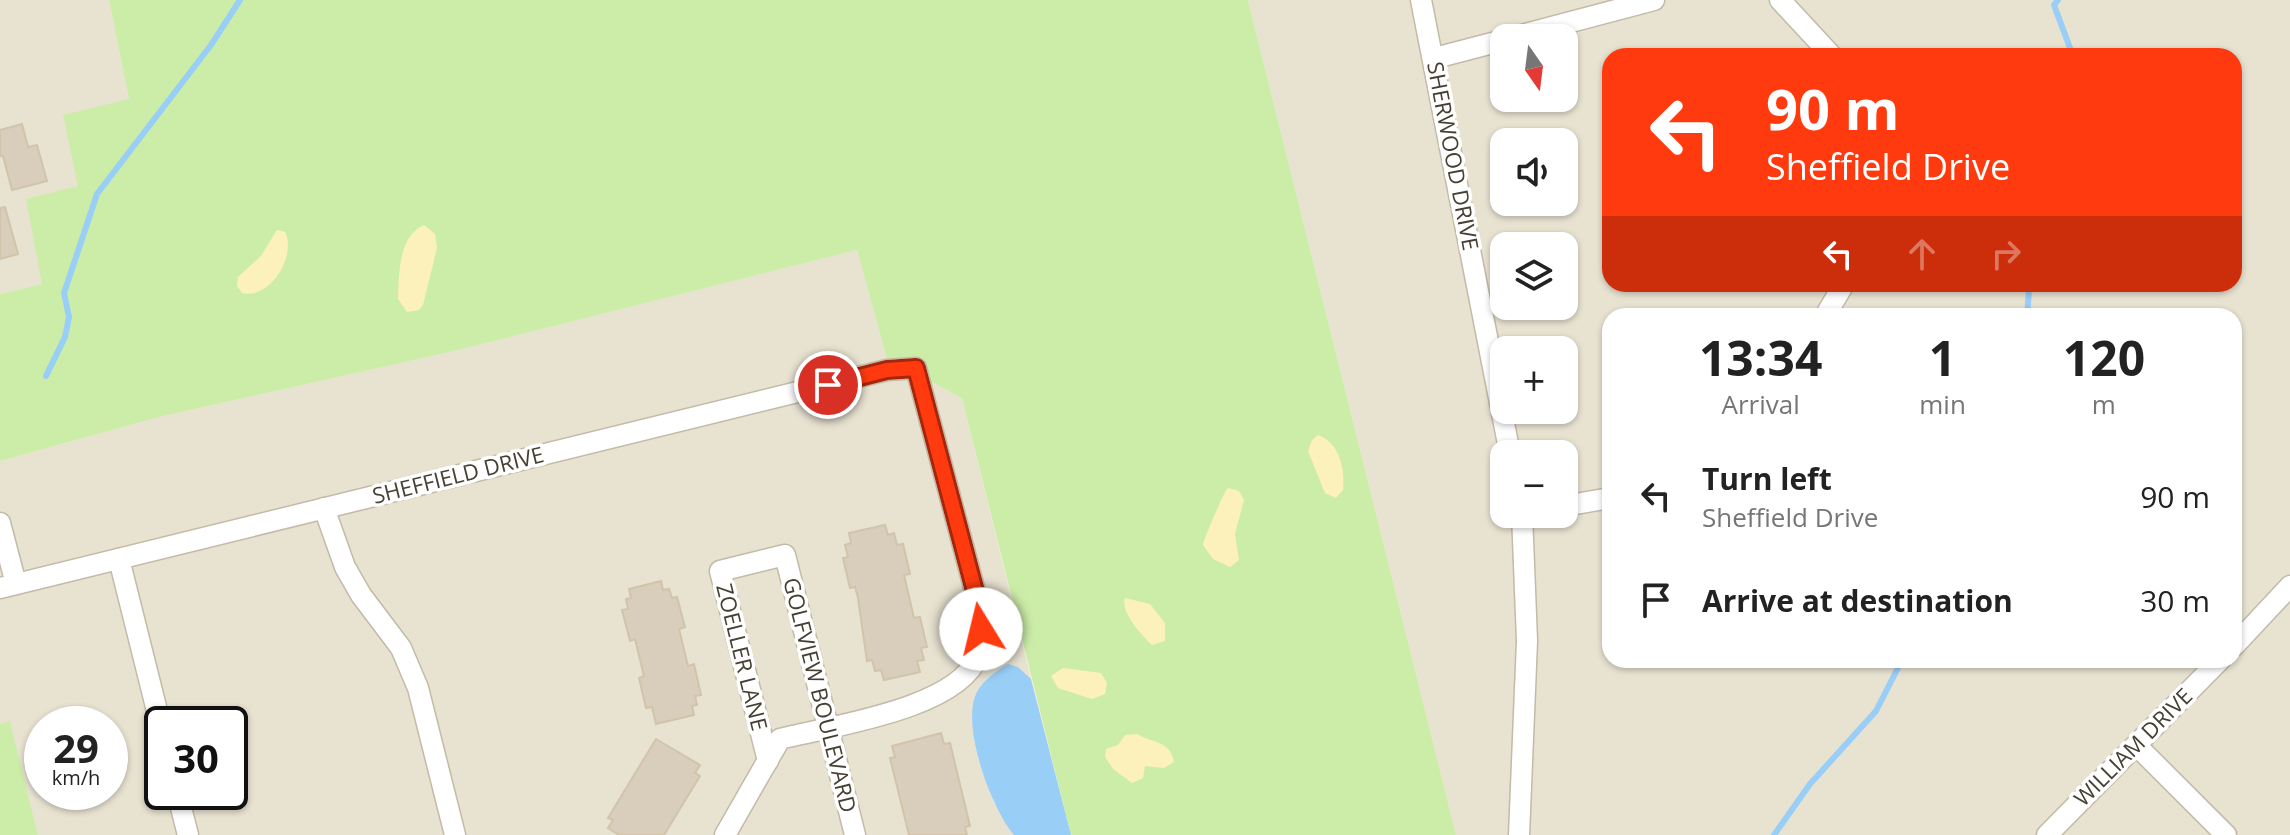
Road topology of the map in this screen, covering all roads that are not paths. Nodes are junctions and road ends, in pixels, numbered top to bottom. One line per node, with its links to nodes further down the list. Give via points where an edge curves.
1 (1421, 0): 7 (street, SHERWOOD DRIVE)
2 (1654, 0): 4 (street)
3 (1780, 0): 6 (street)
4 (1563, 24)
5 (1490, 44): 7 (street)
6 (1825, 48)
7 (1435, 58): 9 (street, SHERWOOD DRIVE)
8 (916, 368): 12 (street, SHEFFIELD DRIVE, via 887,370); 22 (street, ZOELLER LANE, via 976,595 978,657 954,685 922,704)
9 (1507, 440)
10 (1602, 499): 11 (street)
11 (1578, 504)
12 (324, 508): 16 (street, SHEFFIELD DRIVE); 27 (street, via 345,567 401,648 418,688)
13 (0, 523): 17 (street)
14 (1523, 528): 30 (street, via 1527,641)
15 (785, 555): 22 (street, GOLFVIEW BOULEVARD); 24 (street, ZOELLER LANE, via 720,571)
16 (119, 559): 17 (street, SHEFFIELD DRIVE); 21 (street)
17 (8, 586)
18 (2290, 586): 19 (street)
19 (2242, 637)
20 (2212, 668): 23 (street, WILLIAM DRIVE)
21 (156, 706)
22 (828, 726): 24 (street, ZOELLER LANE, via 780,739); 29 (street, GOLFVIEW BOULEVARD)
23 (2137, 746): 31 (street, WILLIAM DRIVE); 32 (street)
24 (768, 761): 28 (street, ZOELLER LANE)
25 (182, 810): 26 (street)
26 (188, 835)
27 (455, 835)
28 (725, 835)
29 (855, 835)
30 (1519, 835)
31 (2047, 835)
32 (2226, 835)

